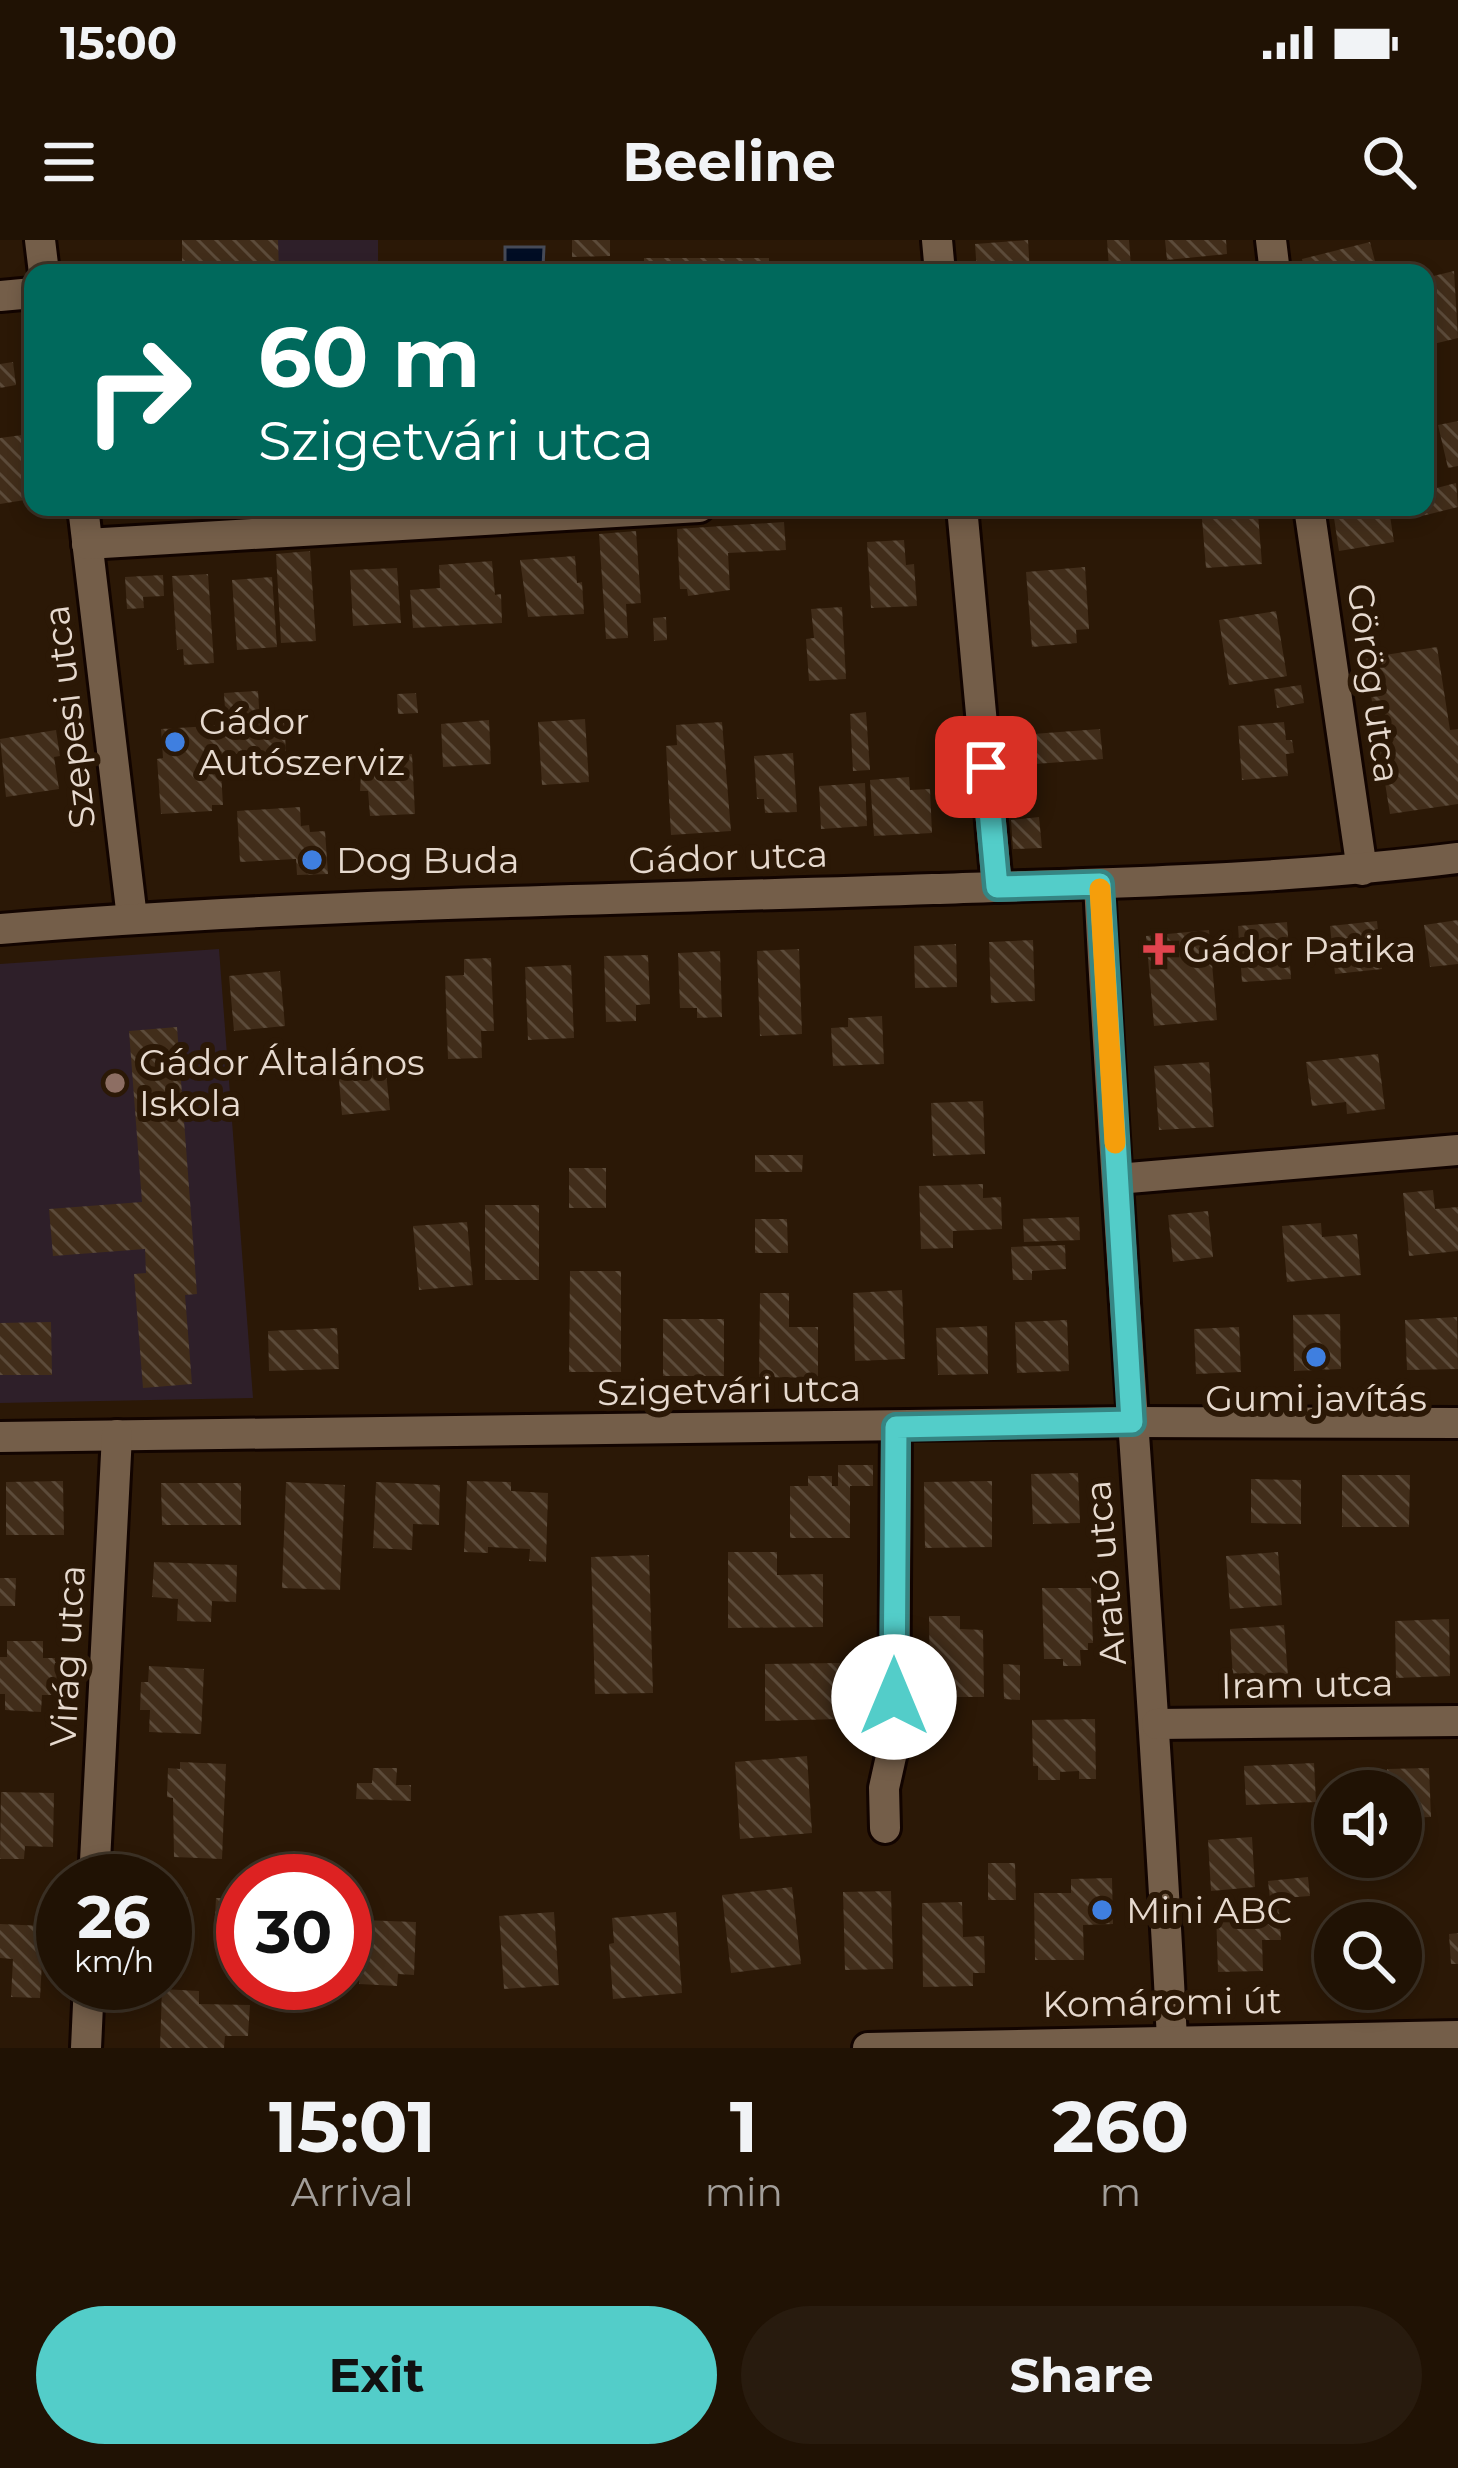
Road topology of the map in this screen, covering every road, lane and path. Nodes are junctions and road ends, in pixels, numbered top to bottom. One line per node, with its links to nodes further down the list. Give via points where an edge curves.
1 (83, 516): 5 (street, Szepesi utca)
2 (550, 516): 5 (street)
3 (963, 516): 9 (street)
4 (1310, 516): 7 (street, Görög utca)
5 (87, 544): 10 (street, Szepesi utca)
6 (1458, 858): 7 (street, Gádor utca)
7 (1362, 870): 8 (street, Gádor utca)
8 (1100, 884): 9 (street, Gádor utca); 13 (street, Arató utca)
9 (997, 887): 10 (street, Gádor utca)
10 (132, 918): 11 (street, Gádor utca)
11 (0, 929)
12 (1458, 1150): 13 (street)
13 (1117, 1179): 14 (street, Arató utca)
14 (1132, 1422): 15 (street, Szigetvári utca); 16 (street, Szigetvári utca); 20 (street, Arató utca)
15 (1458, 1423)
16 (896, 1427): 17 (street, Szigetvári utca); 21 (street, via 894,1743)
17 (117, 1435): 18 (street, Szigetvári utca); 22 (street, Virág utca)
18 (0, 1437)
19 (1458, 1721): 20 (street, Iram utca)
20 (1157, 1724): 25 (street, Arató utca)
21 (885, 1828)
22 (95, 1854)
23 (88, 2010): 27 (street)
24 (1458, 2036): 25 (street, Komáromi út)
25 (1172, 2040): 26 (street, Komáromi út)
26 (1003, 2047): 28 (street, Komáromi út)
27 (86, 2048)
28 (868, 2048)

